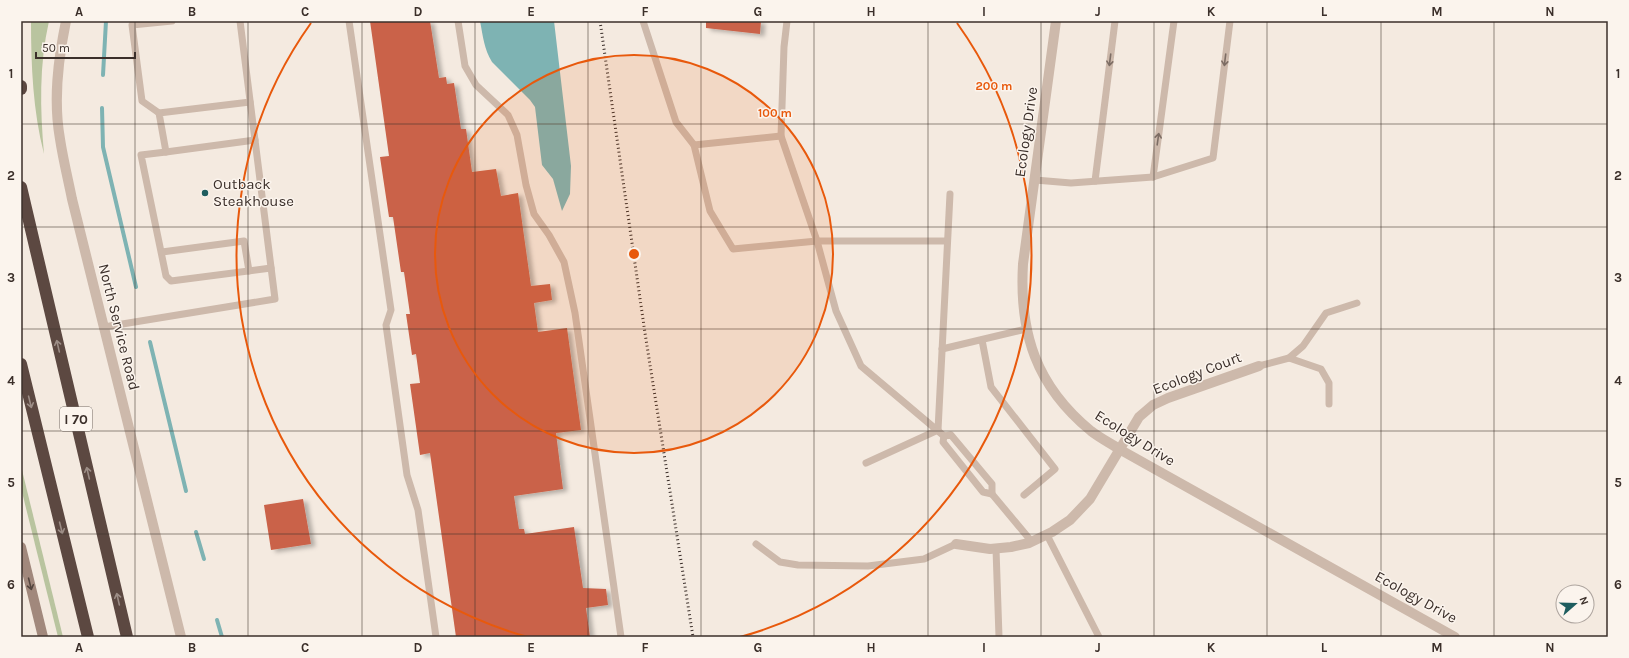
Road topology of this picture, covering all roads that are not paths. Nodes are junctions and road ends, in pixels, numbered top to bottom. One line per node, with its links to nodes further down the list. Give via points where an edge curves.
1 (66, 21): 31 (street, North Service Road, via 59,52 56,97 60,138 72,199)
2 (172, 21): 15 (lane, via 132,26 142,101)
3 (240, 21): 14 (lane)
4 (349, 21): 55 (lane, via 391,310 386,325 406,475 418,510)
5 (458, 21): 56 (lane, via 465,66 476,85 508,115 517,135 534,214 564,262 576,321)
6 (643, 21): 18 (lane, via 676,122)
7 (787, 21): 16 (lane)
8 (1056, 21): 21 (street, Ecology Drive)
9 (1115, 21): 22 (lane, one-way to 22)
10 (1174, 21): 20 (lane, one-way to 10)
11 (1230, 21): 20 (lane, one-way to 20, via 1213,158)
12 (21, 86): 13 (highway)
13 (21, 89)
14 (250, 102): 15 (lane); 17 (lane)
15 (159, 113): 19 (lane)
16 (781, 136): 18 (lane); 25 (lane)
17 (255, 140): 19 (lane); 28 (lane)
18 (694, 145): 25 (lane, via 710,211 733,249)
19 (166, 152): 27 (lane, via 141,155)
20 (1153, 178): 22 (lane)
21 (1035, 180): 22 (lane, via 1071,183); 32 (street, Ecology Drive, via 1023,264 1022,305)
22 (1095, 181)
23 (21, 187): 53 (highway, I 70, one-way to 23)
24 (950, 194): 26 (lane)
25 (817, 240): 26 (lane); 39 (lane, via 836,311 861,366)
26 (947, 241): 34 (lane)
27 (162, 252): 29 (lane, via 166,276 171,281); 29 (lane, via 244,241)
28 (271, 268): 29 (lane); 31 (lane, via 275,299)
29 (248, 271)
30 (1357, 303): 35 (lane, via 1326,313 1303,346)
31 (104, 328): 54 (street, North Service Road)
32 (1026, 329): 33 (lane); 41 (street, Ecology Drive, via 1033,354 1058,398 1092,432)
33 (982, 340): 34 (lane); 44 (lane, via 991,387 1055,470)
34 (942, 349): 39 (lane)
35 (1289, 358): 37 (lane); 38 (lane, via 1321,369 1329,383)
36 (21, 364): 52 (highway, I 70, one-way to 52)
37 (1259, 366): 41 (street, Ecology Court, via 1153,405 1139,417)
38 (1329, 404)
39 (938, 430): 40 (lane); 42 (lane)
40 (944, 436): 43 (lane, via 943,442 983,492); 43 (lane, via 950,435 955,440 992,484)
41 (1119, 449): 45 (street, Ecology Court, via 1090,499 1070,520); 59 (street, Ecology Drive)
42 (866, 463)
43 (992, 494): 46 (lane)
44 (1024, 495)
45 (1047, 535): 46 (street, Ecology Court); 58 (lane)
46 (1032, 542): 50 (street, Ecology Court)
47 (756, 544): 48 (lane, via 780,562 798,565 868,566 924,560)
48 (956, 544): 50 (street, Ecology Court)
49 (21, 547): 51 (main road, one-way to 51)
50 (996, 548): 57 (lane)
51 (43, 637)
52 (88, 637)
53 (127, 637)
54 (181, 637)
55 (436, 637)
56 (622, 637)
57 (999, 637)
58 (1099, 637)
59 (1455, 637)

